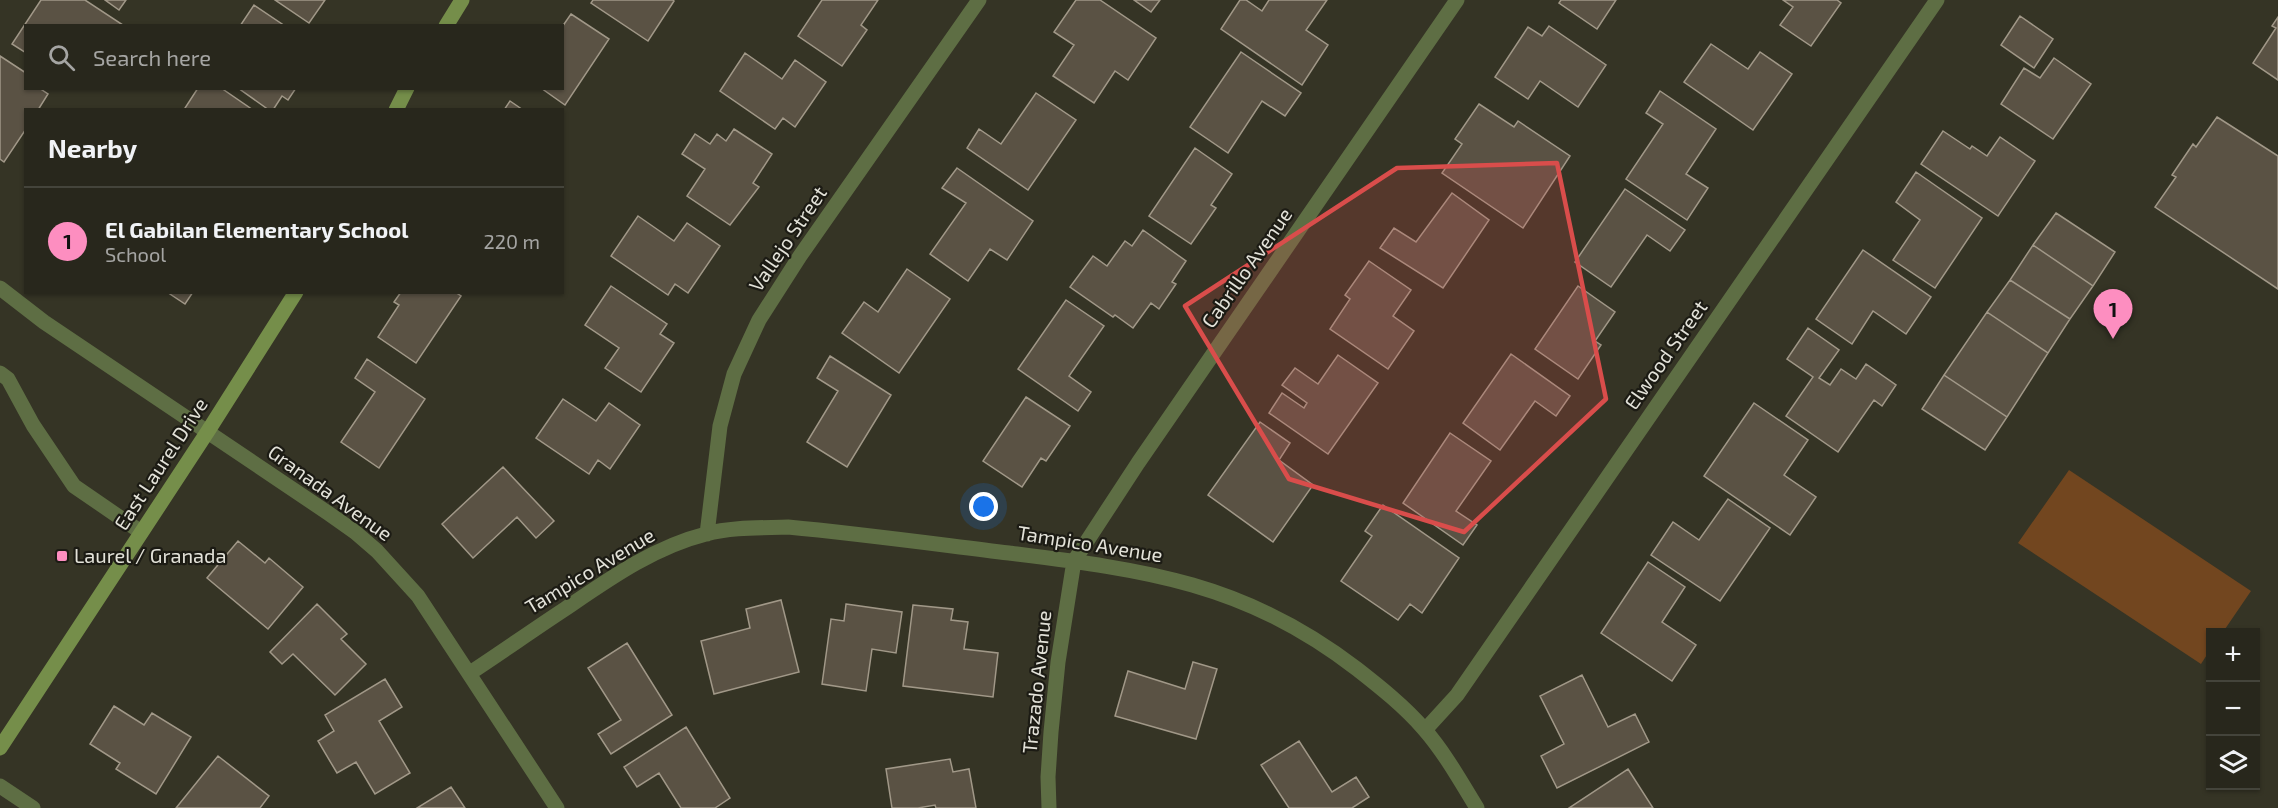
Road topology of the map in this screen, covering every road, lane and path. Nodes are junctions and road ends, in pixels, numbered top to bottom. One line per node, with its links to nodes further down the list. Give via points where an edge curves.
1 (462, 0): 5 (main road)
2 (979, 0): 13 (street, Vallejo Street, via 759,320 734,374 720,426)
3 (1457, 0): 14 (street, Cabrillo Avenue)
4 (1937, 0): 16 (street, Elwood Street, via 1457,695)
5 (447, 24)
6 (406, 90): 7 (main road)
7 (397, 108)
8 (0, 288): 11 (street, Granada Avenue, via 44,322)
9 (295, 294): 11 (main road, East Laurel Drive)
10 (0, 373): 12 (street, via 9,379 33,424 75,486)
11 (208, 431): 12 (main road, East Laurel Drive); 15 (street, Granada Avenue, via 337,519 376,551 418,596)
12 (141, 532): 17 (main road, East Laurel Drive)
13 (707, 534): 14 (street, Tampico Avenue, via 788,527); 15 (street, Tampico Avenue, via 637,562)
14 (1074, 561): 16 (street, Tampico Avenue, via 1157,574 1199,585 1265,611 1342,658); 21 (street, Trazado Avenue, via 1053,708)
15 (470, 673): 20 (street, Granada Avenue)
16 (1425, 730): 22 (street, Tampico Avenue)
17 (0, 748)
18 (0, 786): 19 (street)
19 (33, 808)
20 (557, 808)
21 (1048, 808)
22 (1478, 808)

